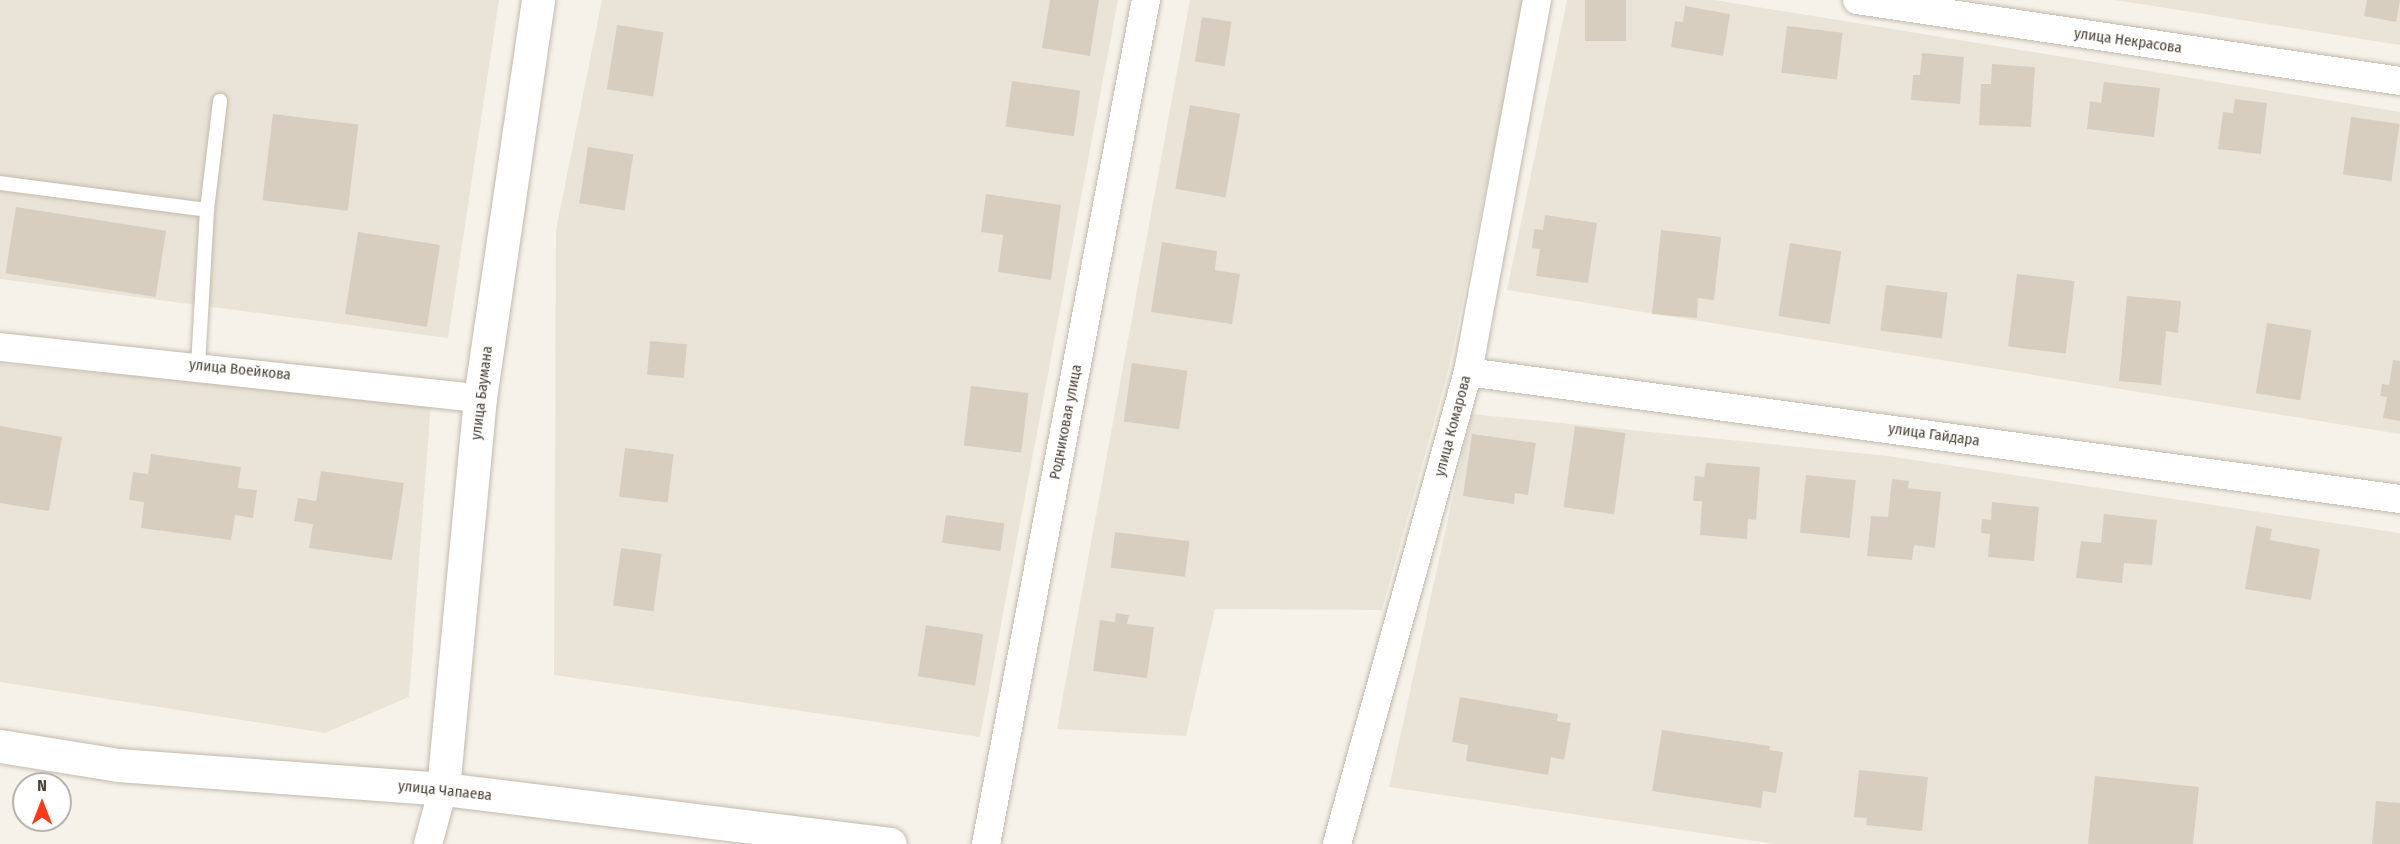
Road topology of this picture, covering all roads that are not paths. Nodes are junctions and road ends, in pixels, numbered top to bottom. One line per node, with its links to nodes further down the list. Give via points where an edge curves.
1 (538, 0): 12 (street, улица Баумана)
2 (1146, 0): 18 (street, Родниковая улица)
3 (1537, 0): 11 (street, улица Комарова)
4 (1857, 0): 5 (street, улица Некрасова)
5 (2400, 81)
6 (220, 101): 8 (lane)
7 (0, 183): 8 (lane)
8 (207, 210): 10 (lane)
9 (0, 347): 10 (street, улица Воейкова)
10 (198, 365): 12 (street, улица Воейкова)
11 (1468, 372): 13 (street, улица Гайдара); 19 (street, улица Комарова)
12 (480, 398): 15 (street, улица Баумана)
13 (2400, 499)
14 (0, 746): 15 (street, улица Чапаева, via 118,765)
15 (442, 789): 16 (street); 17 (street, улица Чапаева)
16 (428, 844)
17 (890, 844)
18 (986, 844)
19 (1337, 844)

